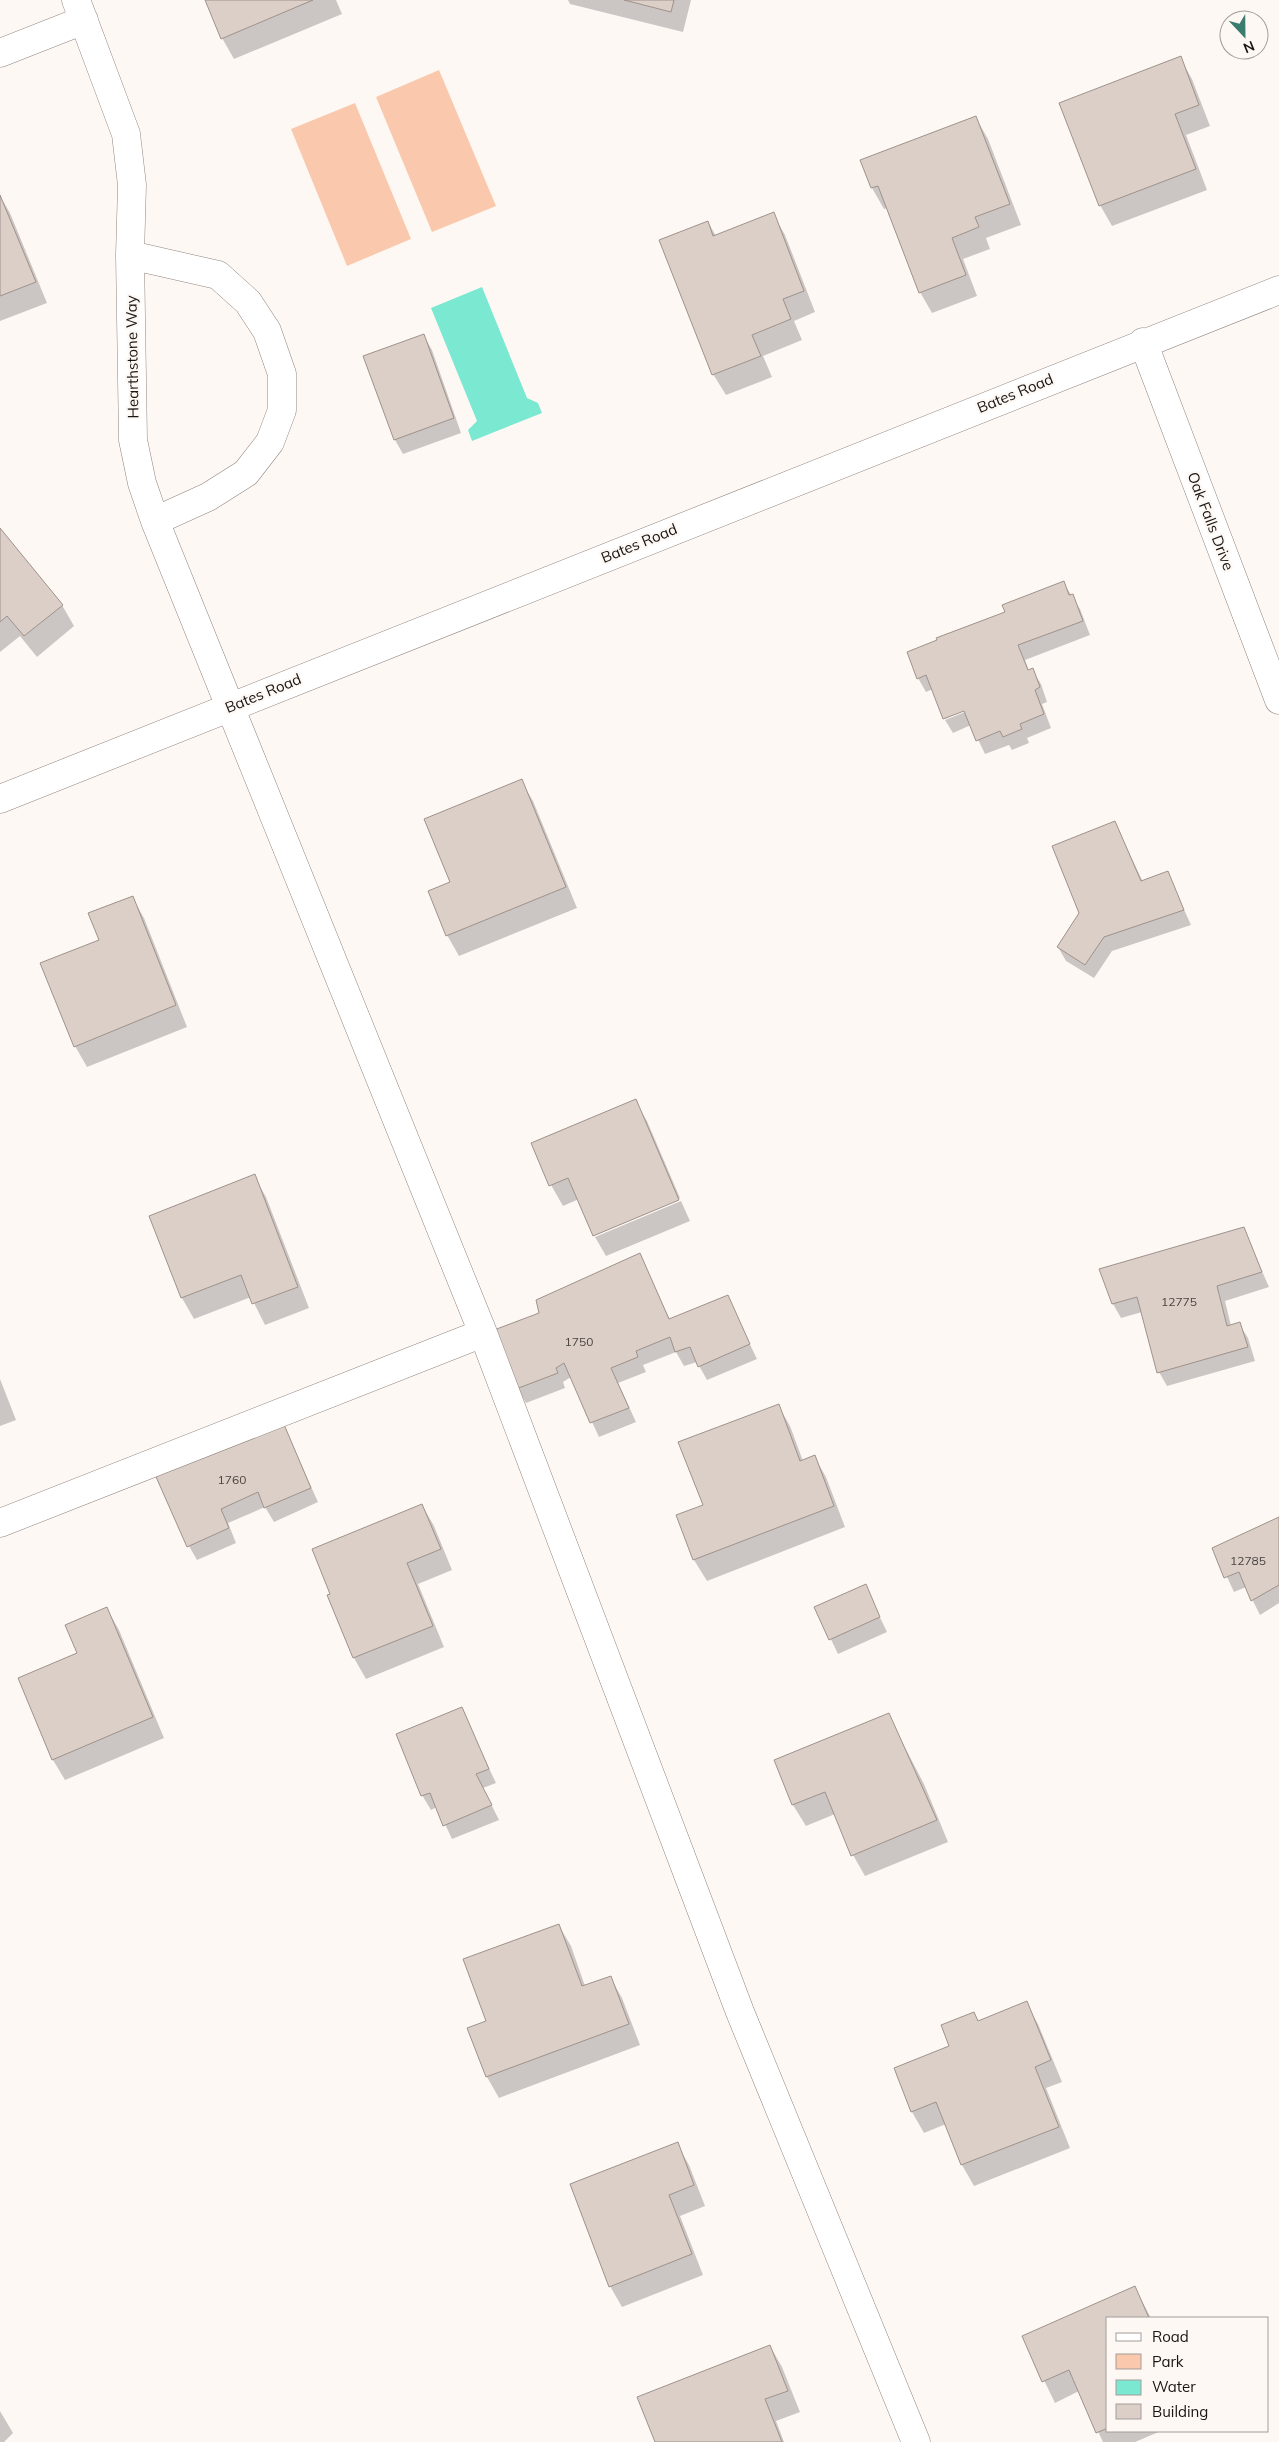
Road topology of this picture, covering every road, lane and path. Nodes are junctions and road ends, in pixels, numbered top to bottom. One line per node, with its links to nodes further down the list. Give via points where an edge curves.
1 (80, 10): 2 (street); 3 (street, Hearthstone Way, via 126,134 132,185)
2 (0, 53)
3 (130, 255): 6 (street, Hearthstone Way, via 133,440 142,483); 6 (street, via 218,275 248,302 262,324 282,374 282,410 270,442 246,473 208,497)
4 (1279, 290): 5 (street, Bates Road)
5 (1143, 342): 7 (street, Oak Falls Drive); 8 (street, Bates Road)
6 (155, 521): 8 (street, Hearthstone Way)
7 (1279, 700)
8 (230, 706): 9 (street, Bates Road); 10 (street, Hearthstone Way)
9 (0, 799)
10 (483, 1333): 11 (street); 12 (street, Hearthstone Way, via 740,2012)
11 (0, 1523)
12 (916, 2442)

